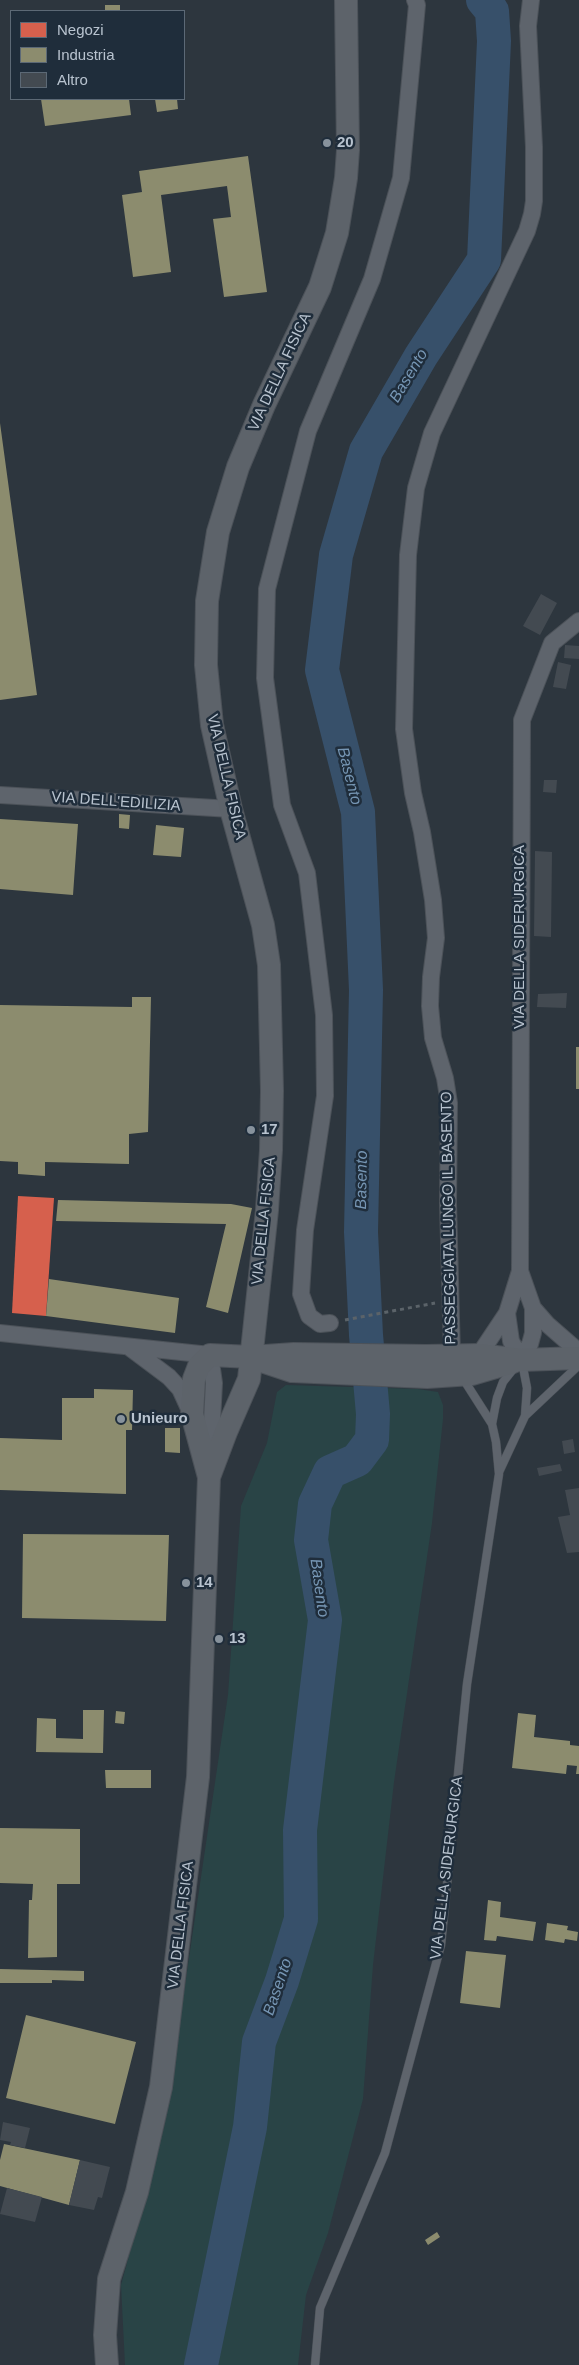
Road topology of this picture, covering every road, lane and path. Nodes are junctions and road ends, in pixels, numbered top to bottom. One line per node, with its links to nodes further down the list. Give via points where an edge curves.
1 (346, 0): 6 (street, VIA DELLA FISICA, via 348,150 337,233 320,287 238,467 211,567 206,636 208,695)
2 (415, 0): 11 (street, via 401,178 372,279 308,431 267,589 266,678 282,805 307,873 324,1015 325,1096 305,1230 301,1294 309,1316 320,1324)
3 (531, 0): 21 (street, PASSEGGIATA LUNGO IL BASENTO, via 528,26 534,147 532,214 527,231 432,433 416,488 408,555 404,729 433,900 436,938 430,1006 433,1038 449,1103 448,1213)
4 (579, 621): 7 (street, VIA DELLA SIDERURGICA, via 552,644 522,720)
5 (0, 795): 6 (street, VIA DELL'EDILIZIA)
6 (231, 809): 17 (street, VIA DELLA FISICA, via 263,924 272,1025 271,1150)
7 (520, 1271): 9 (street, VIA DELLA SIDERURGICA); 10 (street, VIA DELLA SIDERURGICA)
8 (433, 1303): 11 (path)
9 (533, 1308): 14 (street, VIA DELLA SIDERURGICA); 19 (street, VIA DELLA SIDERURGICA, via 533,1333)
10 (507, 1313): 16 (street, VIA DELLA SIDERURGICA); 19 (street, VIA DELLA SIDERURGICA, via 511,1341)
11 (330, 1322)
12 (0, 1333): 13 (street)
13 (129, 1347): 15 (street); 22 (street, via 169,1377 180,1389)
14 (579, 1352)
15 (210, 1355): 17 (street); 22 (street, VIA DELLA FISICA, via 194,1379); 26 (street, via 214,1383)
16 (479, 1355): 19 (street); 21 (street)
17 (251, 1357): 21 (street, via 293,1362); 26 (street, VIA DELLA FISICA, via 249,1379)
18 (579, 1358): 19 (street)
19 (521, 1360): 21 (street); 23 (lane, VIA DELLA SIDERURGICA, via 527,1388); 24 (lane, VIA DELLA SIDERURGICA, via 503,1382)
20 (579, 1365): 23 (lane, VIA DELLA SIDERURGICA)
21 (457, 1366): 24 (lane, VIA DELLA SIDERURGICA)
22 (192, 1414): 26 (street, VIA DELLA FISICA)
23 (525, 1416): 25 (lane, VIA DELLA SIDERURGICA)
24 (492, 1424): 25 (lane, VIA DELLA SIDERURGICA)
25 (499, 1474): 28 (lane, VIA DELLA SIDERURGICA, via 467,1684 441,1945 385,2153 320,2308)
26 (209, 1477): 27 (street, VIA DELLA FISICA, via 198,1777 161,2087 137,2192 109,2280 105,2335)
27 (107, 2365)
28 (315, 2365)

